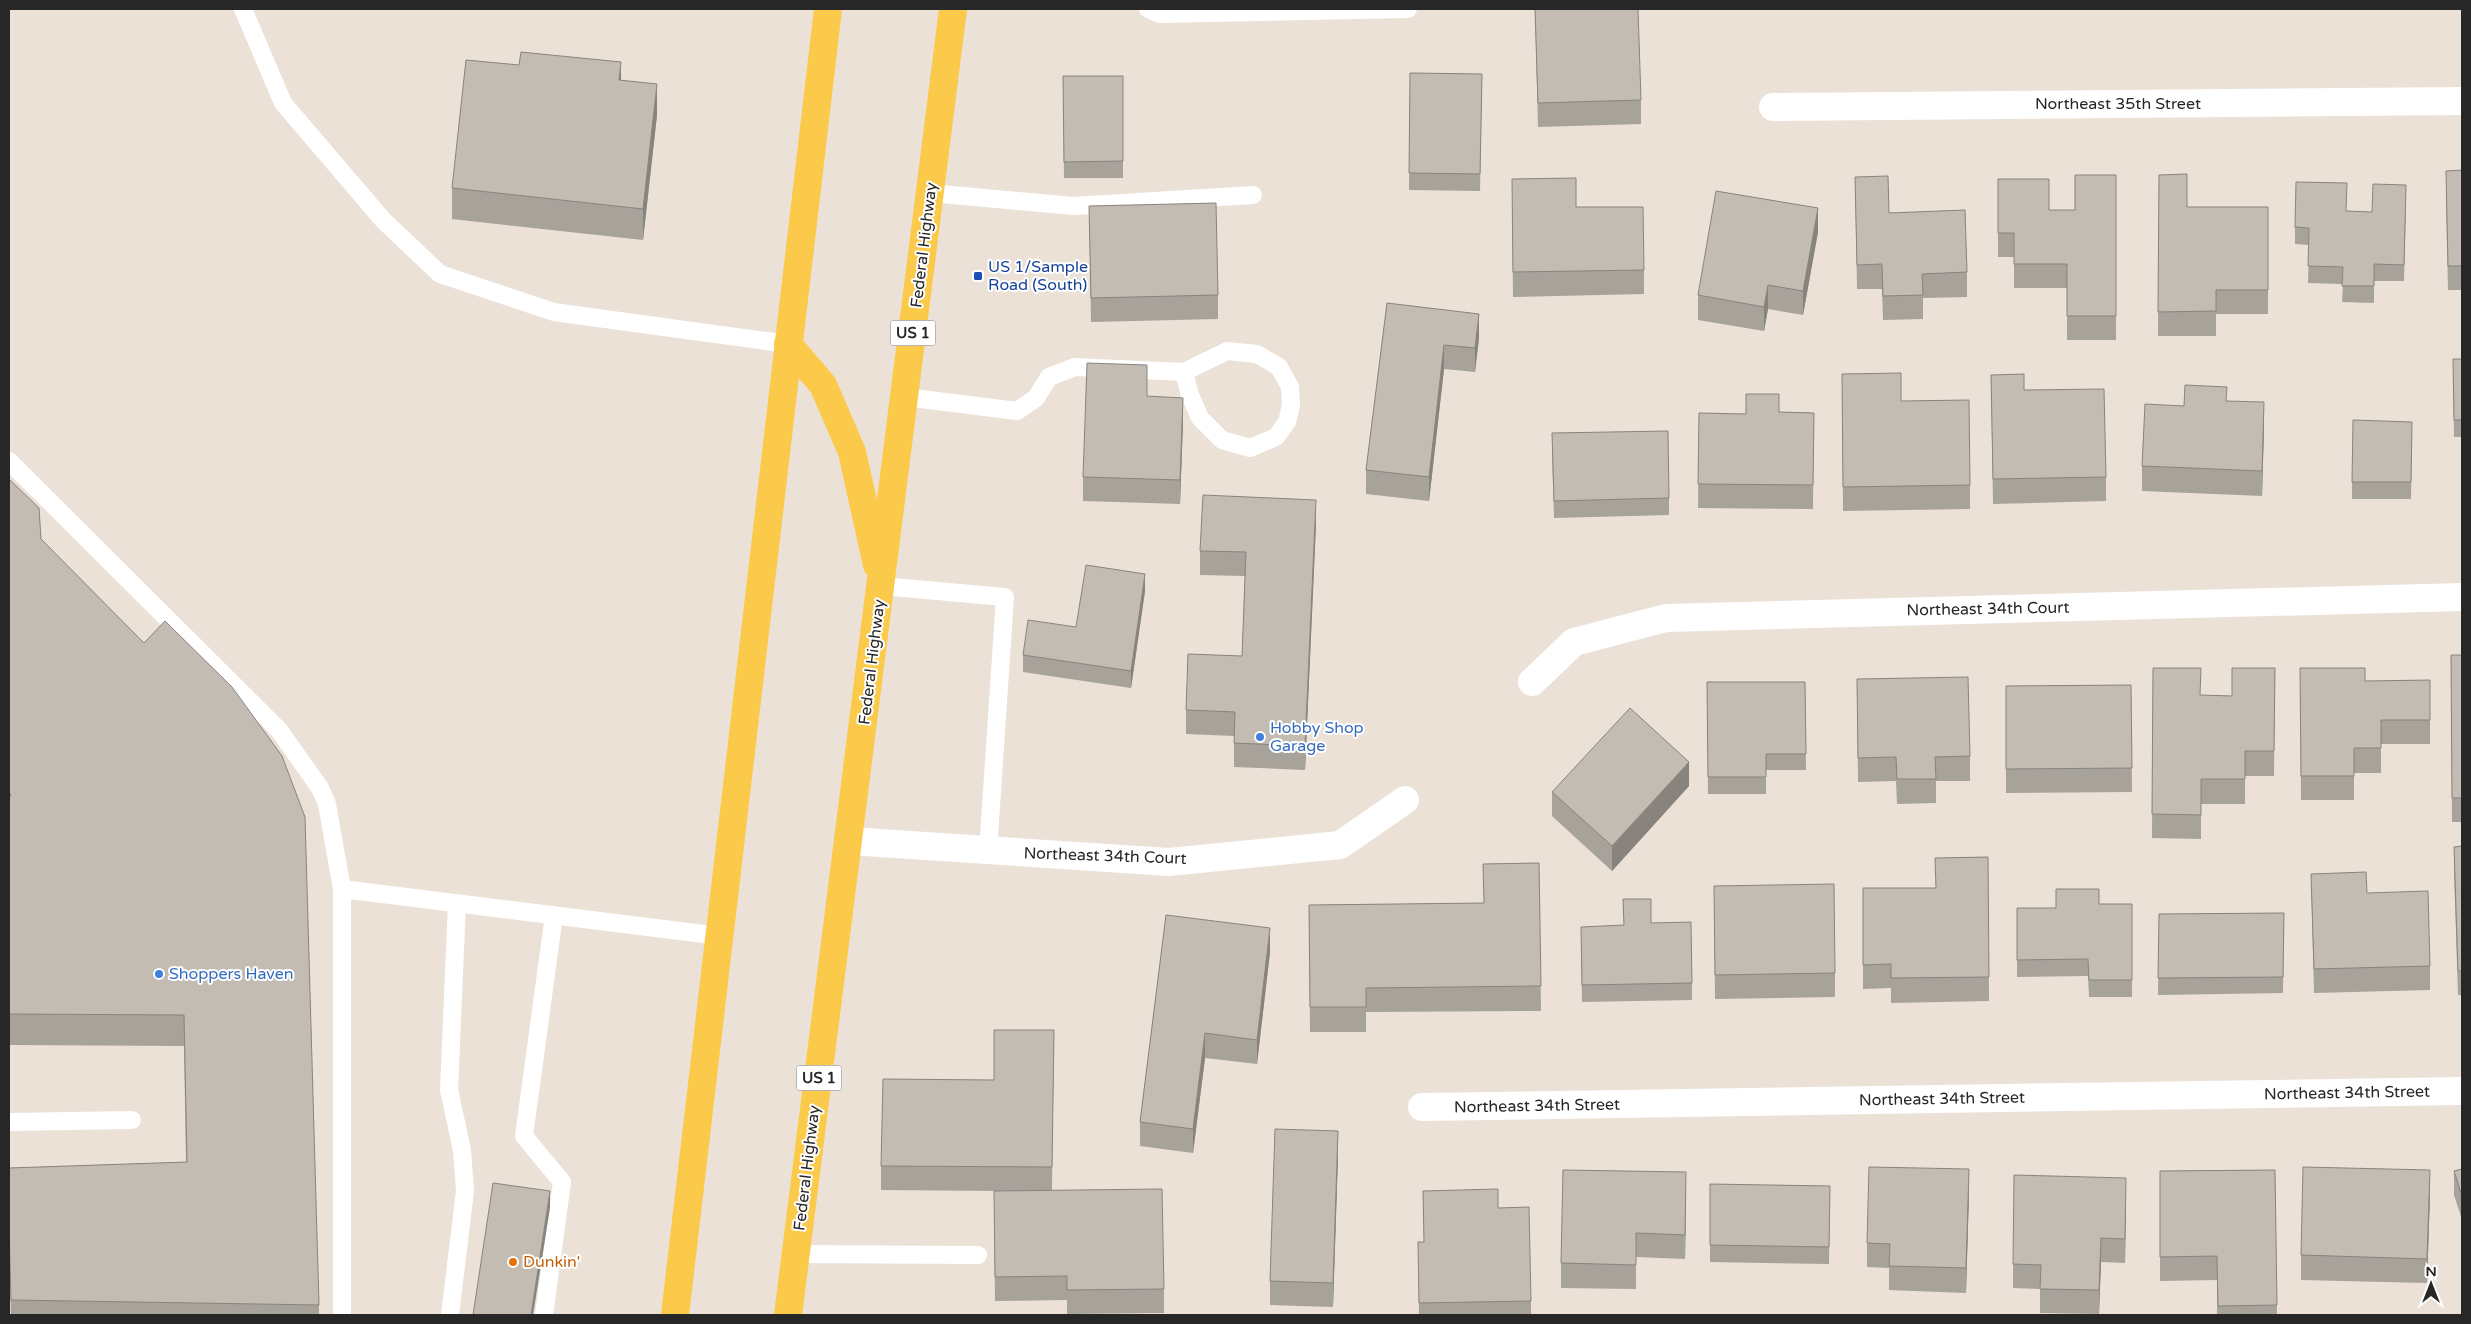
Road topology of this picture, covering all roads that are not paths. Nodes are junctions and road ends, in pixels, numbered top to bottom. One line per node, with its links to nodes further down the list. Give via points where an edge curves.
1 (243, 9): 10 (lane, via 283,103 383,220 440,274 554,312)
2 (828, 9): 10 (main road)
3 (953, 9): 8 (main road, Federal Highway / US 1)
4 (1148, 9): 5 (lane, via 1160,14)
5 (1408, 9)
6 (2462, 101): 7 (street, Northeast 35th Street)
7 (1774, 107)
8 (930, 194): 9 (lane, via 1073,206); 12 (main road, Federal Highway / US 1)
9 (1253, 195)
10 (788, 344): 14 (main road, via 823,385 852,452); 23 (main road)
11 (1184, 372): 11 (lane, via 1200,418 1222,440 1250,448 1276,436 1287,422 1291,405 1290,387 1279,366 1257,354 1227,351); 12 (lane, via 1075,367 1049,377 1036,398 1017,410)
12 (905, 397): 14 (main road, Federal Highway / US 1)
13 (9, 462): 20 (lane, via 279,730 320,788 327,804)
14 (881, 586): 18 (main road, Federal Highway / US 1); 19 (lane, via 1005,597)
15 (2462, 597): 16 (street, Northeast 34th Court, via 1666,618 1574,642)
16 (1532, 682)
17 (1406, 800): 19 (street, Northeast 34th Court, via 1340,845 1169,862)
18 (850, 841): 19 (street, Northeast 34th Court); 28 (main road, Federal Highway / US 1)
19 (988, 850)
20 (342, 889): 21 (lane); 30 (lane)
21 (457, 903): 22 (lane); 31 (lane, via 449,1090 462,1150 465,1191)
22 (554, 915): 23 (lane); 32 (lane, via 524,1136 562,1182)
23 (720, 936): 33 (main road)
24 (2462, 1091): 25 (street, Northeast 34th Street)
25 (1422, 1107)
26 (132, 1120): 27 (lane)
27 (9, 1122)
28 (796, 1254): 29 (lane); 34 (main road, Federal Highway / US 1)
29 (978, 1255)
30 (342, 1315)
31 (450, 1315)
32 (544, 1315)
33 (675, 1315)
34 (788, 1315)

